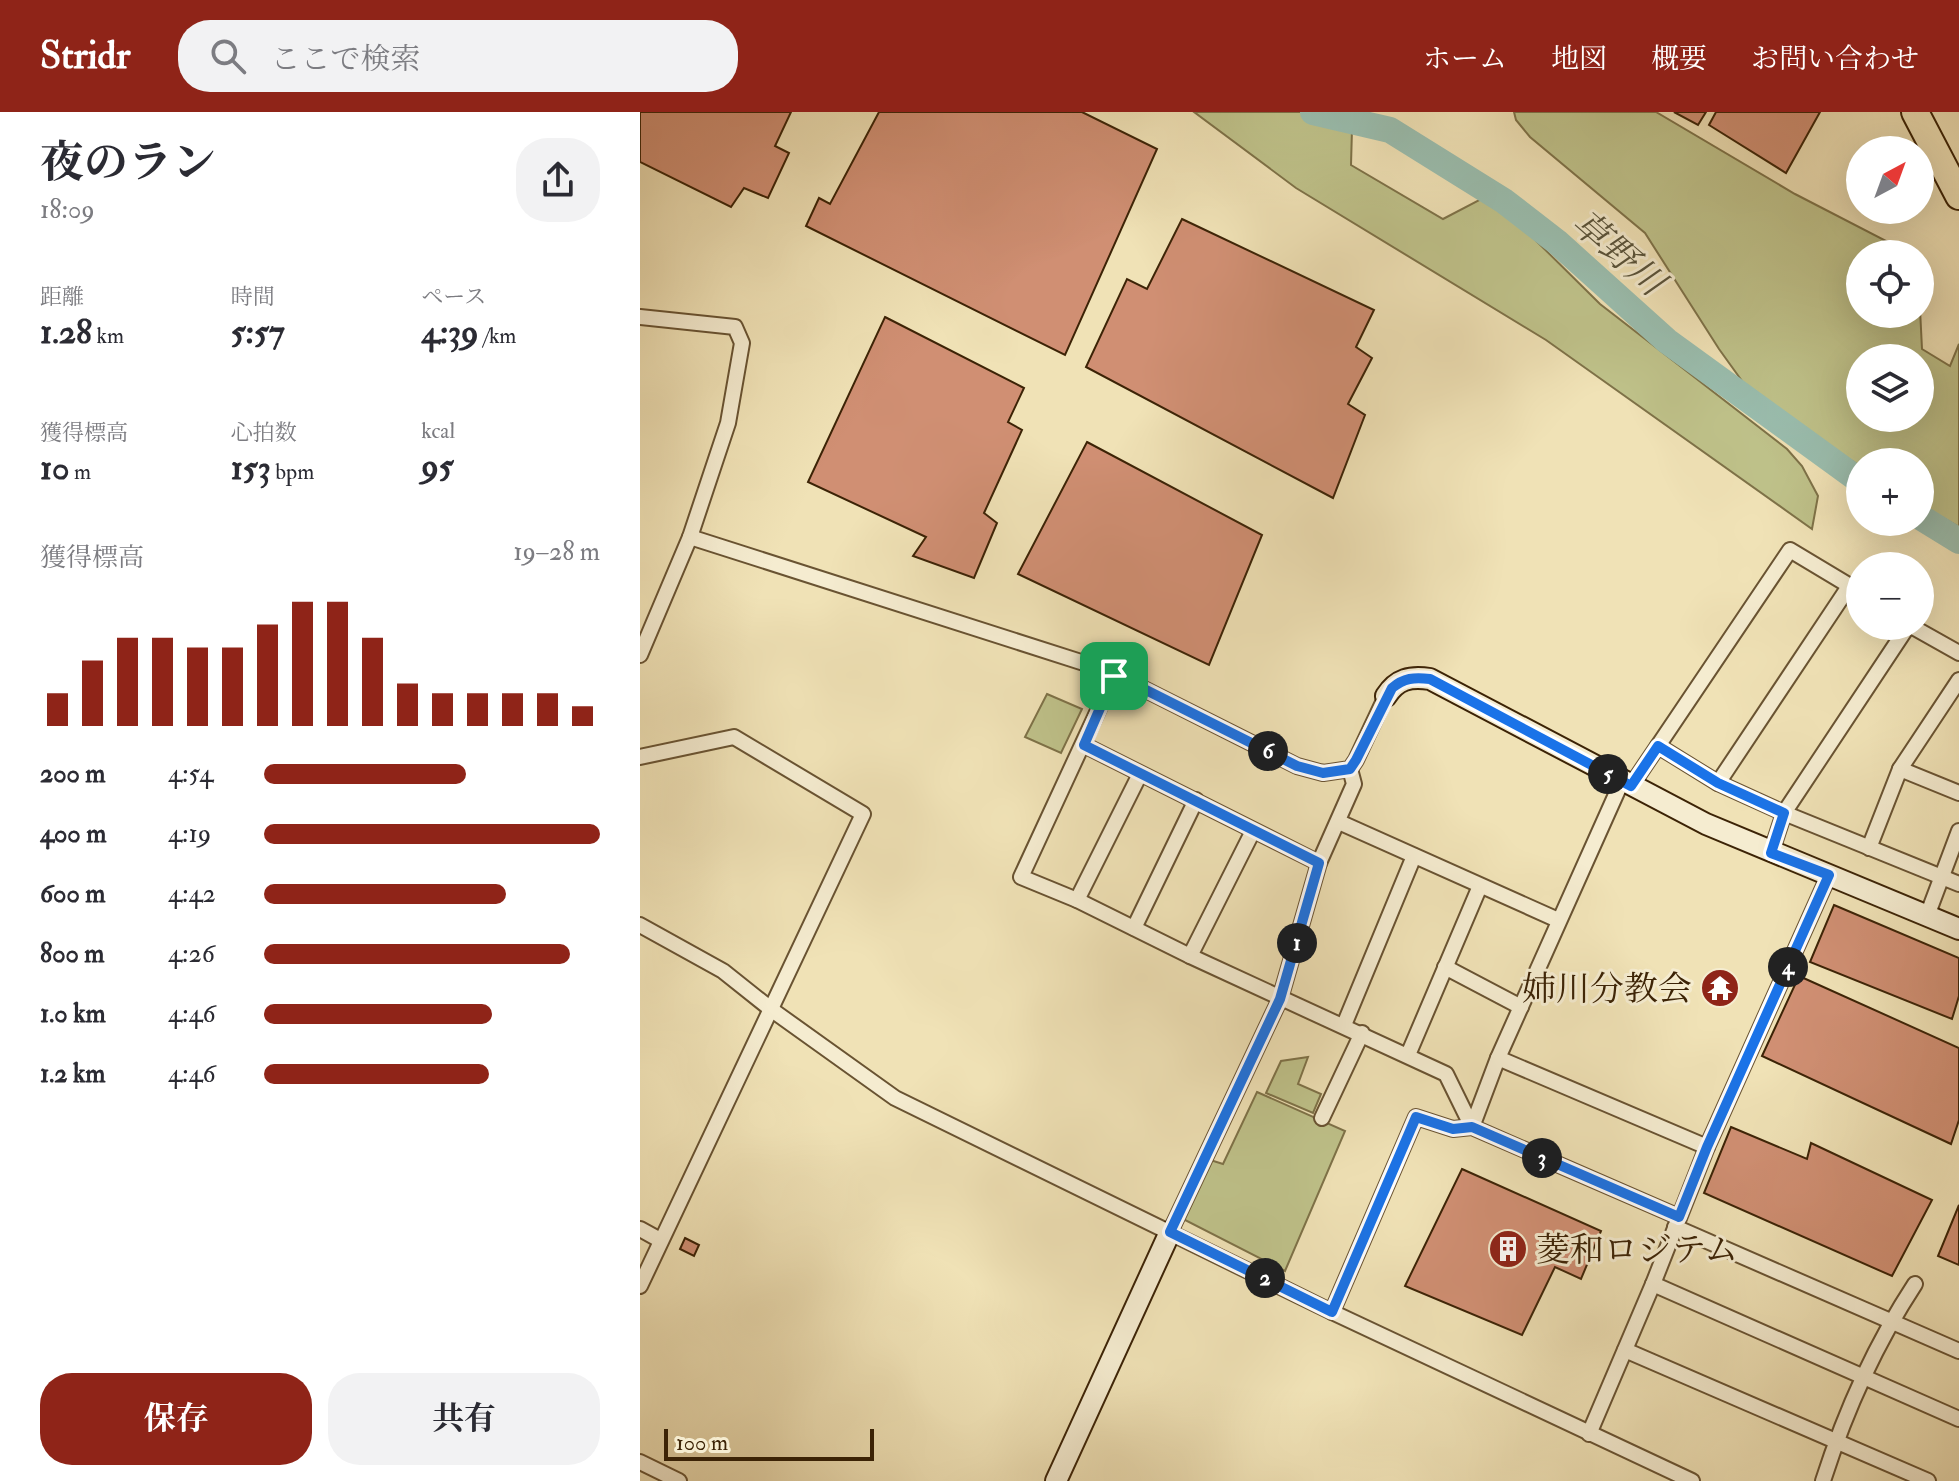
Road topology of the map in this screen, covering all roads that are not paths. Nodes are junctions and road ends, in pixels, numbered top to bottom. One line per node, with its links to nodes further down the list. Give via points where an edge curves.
1 (1914, 113): 2 (highway)
2 (1959, 196)
3 (640, 317): 4 (street, via 735,327 742,343 728,423)
4 (690, 537): 10 (street); 11 (street)
5 (1846, 583): 15 (street, via 1790,550)
6 (1846, 601): 20 (street)
7 (1934, 639): 9 (street)
8 (1901, 640): 24 (street)
9 (1959, 653)
10 (640, 655)
11 (1114, 676): 14 (street); 17 (street, via 1297,766 1323,773)
12 (1959, 680): 18 (street)
13 (1386, 696): 17 (street); 21 (street, via 1401,680 1430,679)
14 (1084, 745): 19 (street); 36 (street, via 1021,877)
15 (1658, 746): 20 (street); 21 (street)
16 (640, 757): 46 (street, via 734,737 863,814)
17 (1350, 769): 25 (street, via 1354,784)
18 (1900, 769): 22 (street); 28 (street)
19 (1140, 774): 23 (street); 36 (street)
20 (1718, 783): 24 (street)
21 (1626, 784): 29 (street); 38 (street)
22 (1959, 793)
23 (1196, 800): 26 (street); 40 (street)
24 (1784, 813): 28 (street); 29 (street)
25 (1339, 822): 30 (street); 31 (street)
26 (1253, 831): 31 (street); 42 (street)
27 (1959, 831): 33 (street)
28 (1869, 848): 33 (street)
29 (1771, 853): 32 (street)
30 (1414, 856): 35 (street); 47 (street)
31 (1319, 863): 44 (street)
32 (1829, 875): 37 (street); 53 (street)
33 (1941, 878): 34 (street); 37 (street)
34 (1959, 884)
35 (1480, 886): 38 (street); 43 (street)
36 (1077, 900): 40 (street)
37 (1927, 916): 41 (street)
38 (1558, 920): 45 (street)
39 (640, 925): 46 (street, via 723,971)
40 (1134, 928): 42 (street)
41 (1959, 929)
42 (1190, 956): 44 (street)
43 (1445, 967): 45 (street); 49 (street)
44 (1280, 999): 47 (street); 56 (street)
45 (1521, 1007): 50 (street)
46 (772, 1010): 56 (street, via 895,1098); 57 (street)
47 (1344, 1025): 48 (street)
48 (1362, 1033): 49 (street); 51 (street)
49 (1408, 1055): 52 (street, via 1446,1074)
50 (1498, 1058): 52 (street); 53 (street)
51 (1322, 1118)
52 (1472, 1127): 54 (street); 61 (street, via 1453,1129 1416,1117)
53 (1707, 1147): 54 (street)
54 (1677, 1222): 58 (street); 62 (street)
55 (640, 1229): 57 (street)
56 (1170, 1232): 61 (street); 71 (street)
57 (660, 1240): 60 (street)
58 (1653, 1284): 63 (street); 65 (street)
59 (1915, 1284): 62 (street)
60 (640, 1286)
61 (1332, 1312): 67 (street)
62 (1890, 1322): 64 (street); 65 (street)
63 (1625, 1350): 67 (street); 68 (street)
64 (1959, 1351)
65 (1863, 1377): 66 (street); 68 (street)
66 (1959, 1419)
67 (1589, 1434): 72 (street)
68 (1835, 1442): 73 (street); 74 (street)
69 (640, 1462): 70 (street)
70 (679, 1481)
71 (1056, 1481)
72 (1692, 1481)
73 (1823, 1481)
74 (1928, 1481)

